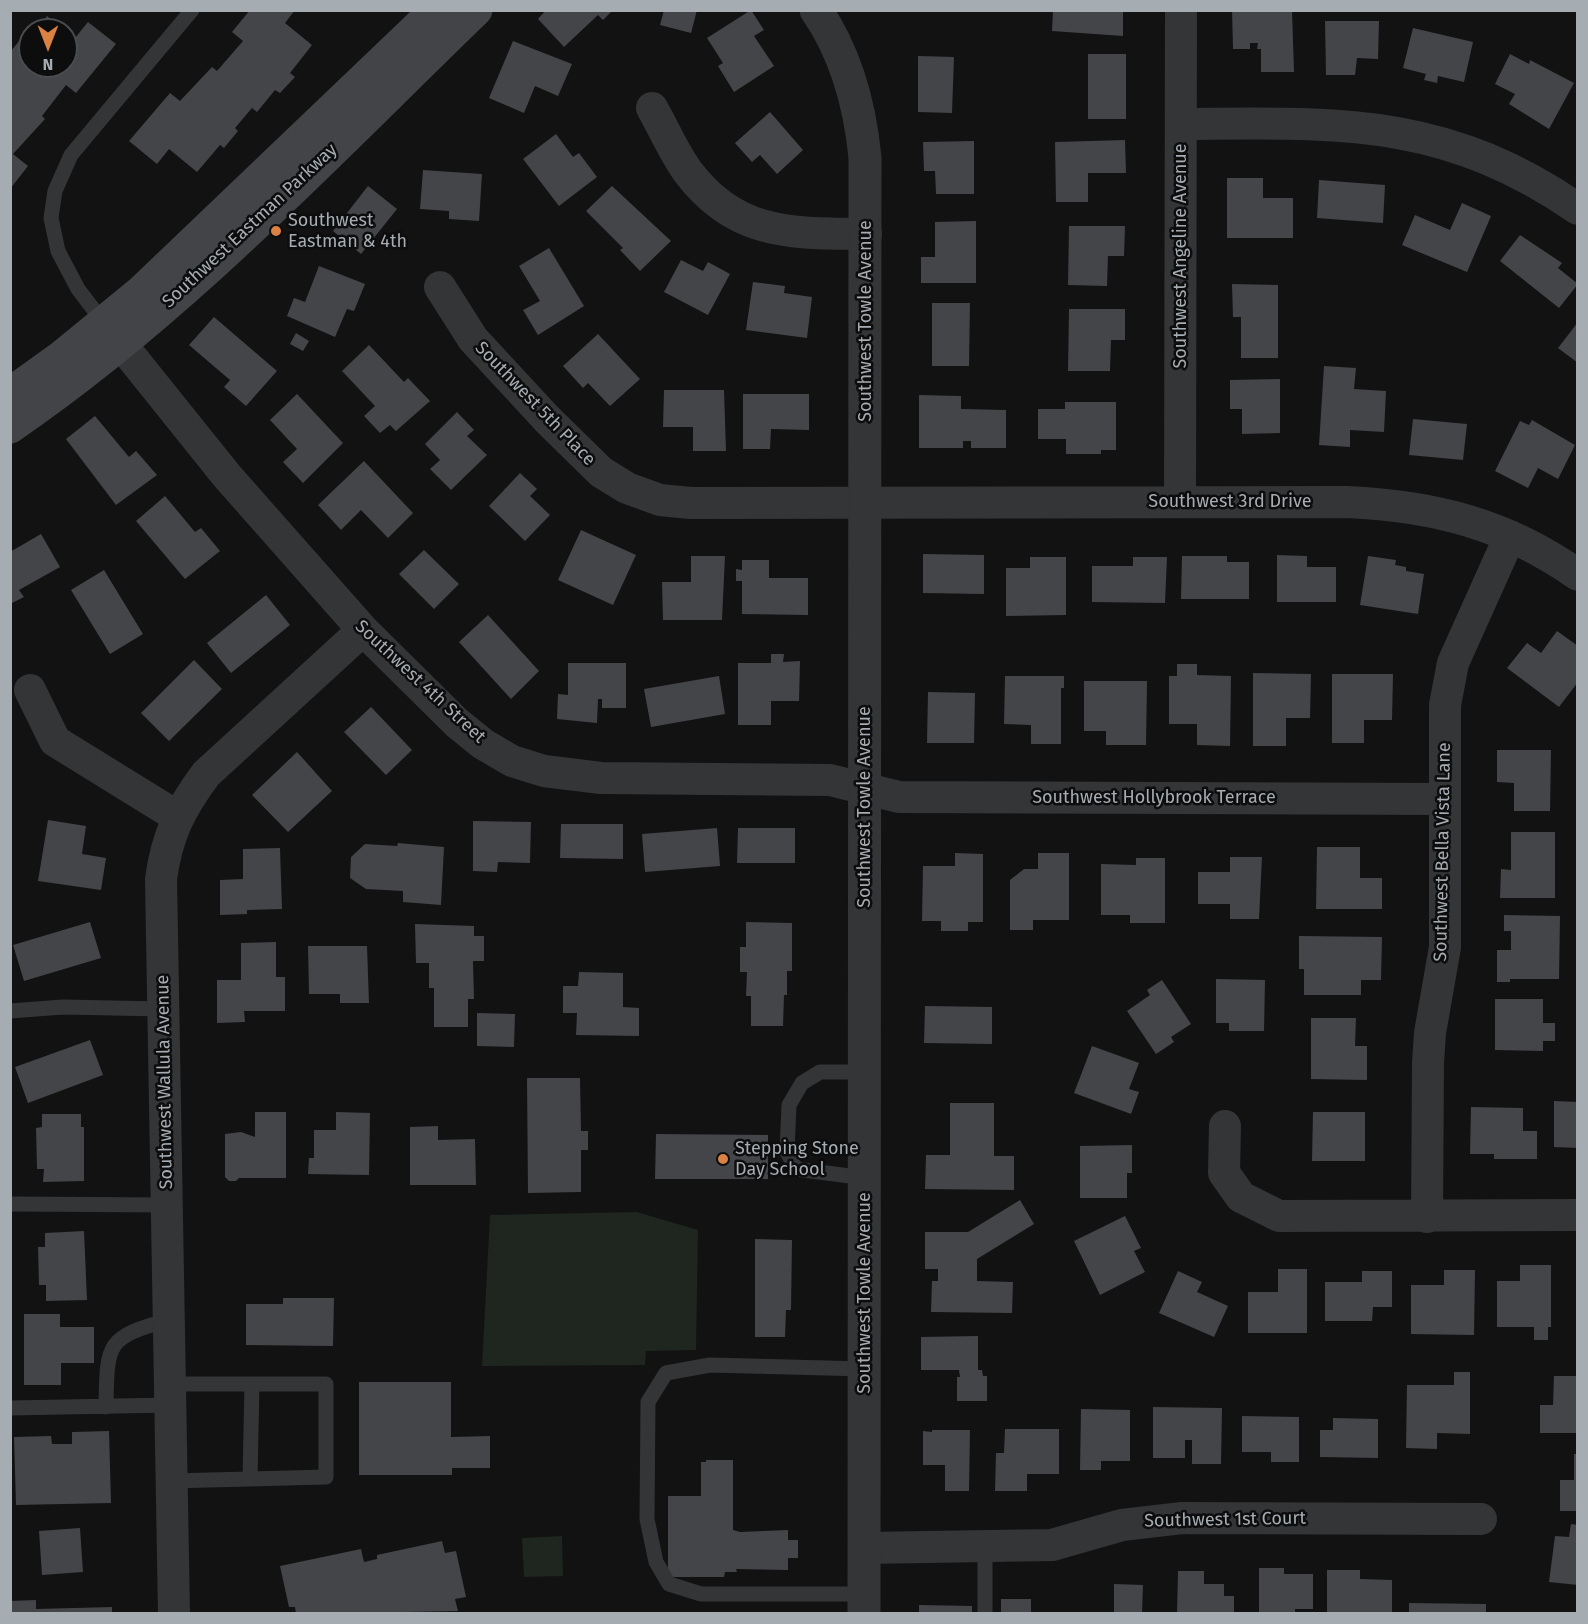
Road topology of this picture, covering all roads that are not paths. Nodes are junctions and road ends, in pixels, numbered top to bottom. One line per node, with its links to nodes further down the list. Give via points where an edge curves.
1 (192, 10): 11 (lane, via 71,155 55,191 51,218 58,250 78,290)
2 (436, 10): 11 (main road, Southwest Eastman Parkway, via 197,239)
3 (476, 10): 11 (main road, Southwest Eastman Parkway, via 188,287)
4 (816, 10): 9 (street, Southwest Towle Avenue, via 841,53 858,105 865,158)
5 (1181, 10): 7 (street, Southwest Angeline Avenue)
6 (652, 108): 9 (street, via 688,172 736,216 765,228 798,233)
7 (1182, 124): 8 (street, via 1310,123 1408,133 1471,151 1530,179); 14 (street, Southwest Angeline Avenue)
8 (1578, 209)
9 (866, 234): 15 (street, Southwest Towle Avenue)
10 (440, 287): 15 (street, Southwest 5th Place, via 473,339 547,419 601,472 627,488 660,500 691,503)
11 (113, 333): 12 (main road, Southwest Eastman Parkway); 13 (main road, Southwest Eastman Parkway, via 61,393); 18 (street, Southwest 4th Street, via 227,476)
12 (10, 394)
13 (10, 427)
14 (1180, 502): 15 (street, Southwest 3rd Drive); 16 (street, Southwest 3rd Drive, via 1390,504 1455,515)
15 (866, 504): 20 (street, Southwest Towle Avenue)
16 (1510, 536): 17 (street, Southwest 3rd Drive); 21 (street, Southwest Bella Vista Lane, via 1467,628 1448,681)
17 (1578, 575)
18 (363, 630): 20 (street, Southwest 4th Street, via 483,744 512,761 534,768 601,778 830,780); 22 (street, Southwest Wallula Avenue, via 206,774)
19 (30, 690): 22 (street, via 55,741)
20 (866, 789): 21 (street, Southwest Hollybrook Terrace, via 899,797); 25 (street, Southwest Towle Avenue)
21 (1444, 799): 31 (street, Southwest Bella Vista Lane, via 1445,946 1428,1063)
22 (178, 817): 23 (street, Southwest Wallula Avenue, via 165,846 161,879)
23 (163, 1009): 24 (lane, via 63,1007); 29 (street, Southwest Wallula Avenue)
24 (10, 1011)
25 (865, 1072): 27 (street, Southwest Towle Avenue); 27 (lane, via 820,1072 802,1083 789,1105 787,1152 796,1169)
26 (1225, 1126): 31 (street, via 1224,1173 1241,1197 1279,1216)
27 (865, 1178): 33 (street, Southwest Towle Avenue)
28 (10, 1204): 29 (lane)
29 (167, 1205): 32 (street, Southwest Wallula Avenue)
30 (1578, 1215): 31 (street)
31 (1427, 1217)
32 (169, 1320): 35 (street, Southwest Wallula Avenue); 36 (lane, via 132,1330 117,1340 107,1362)
33 (865, 1369): 42 (street, Southwest Towle Avenue); 43 (lane, via 710,1365 666,1373 648,1402 647,1519 656,1562 669,1584 701,1594)
34 (252, 1384): 35 (lane); 38 (lane); 38 (lane, via 326,1384 326,1477)
35 (170, 1395): 36 (lane); 39 (street, Southwest Wallula Avenue)
36 (106, 1407): 37 (lane)
37 (10, 1408)
38 (250, 1479): 39 (lane)
39 (171, 1481): 44 (street, Southwest Wallula Avenue)
40 (1481, 1519): 41 (street, Southwest 1st Court, via 1182,1518 1122,1525 1052,1545)
41 (985, 1547): 42 (street, Southwest 1st Court); 45 (lane)
42 (864, 1548): 43 (street, Southwest Towle Avenue)
43 (864, 1604)
44 (174, 1614)
45 (985, 1614)

